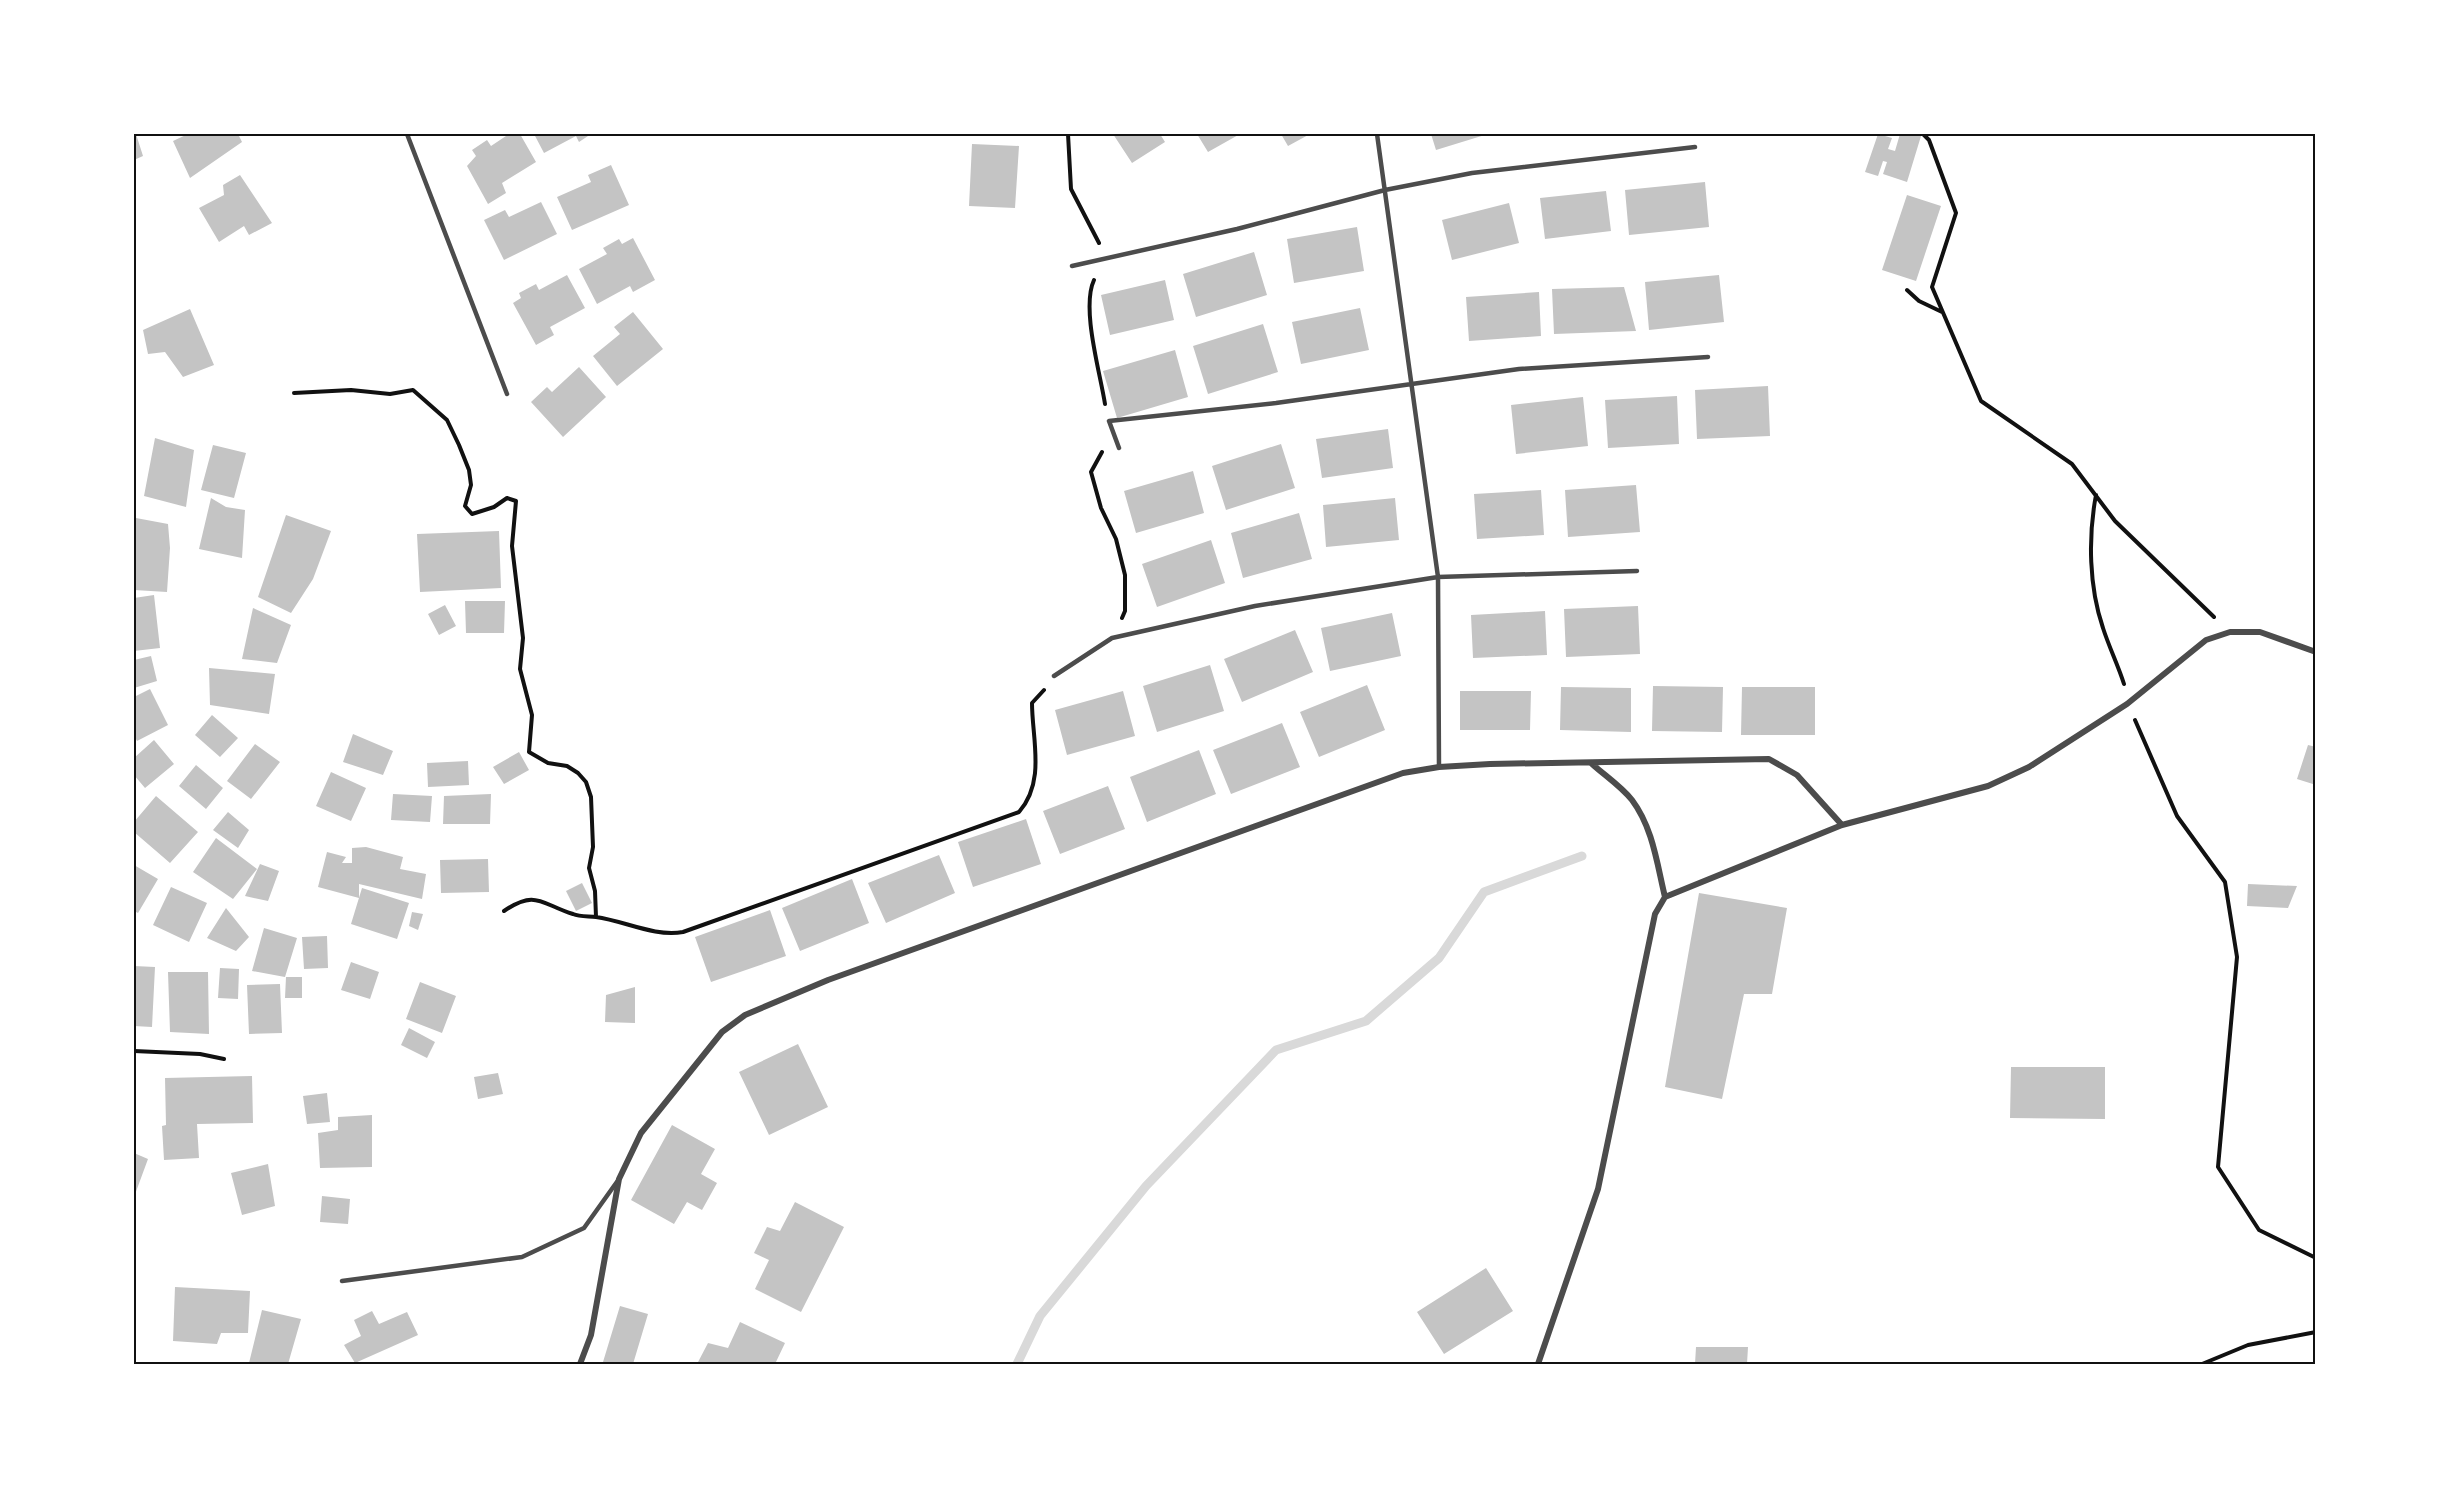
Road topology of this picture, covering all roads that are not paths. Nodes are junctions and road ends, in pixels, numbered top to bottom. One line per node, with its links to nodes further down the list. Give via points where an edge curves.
1 (406, 134): 8 (lane)
2 (1377, 134): 4 (lane)
3 (1695, 147): 4 (lane, via 1472,173)
4 (1385, 190): 5 (lane); 7 (lane)
5 (1072, 266)
6 (1708, 357): 7 (lane, via 1519,369)
7 (1413, 385): 9 (lane, via 1109,421); 11 (lane)
8 (507, 394)
9 (1119, 448)
10 (1636, 571): 11 (lane)
11 (1438, 576): 13 (lane, via 1254,606 1112,638); 15 (lane)
12 (2316, 652): 16 (street, via 2260,632 2230,632 2206,640 2127,704 2029,767 1988,786)
13 (1054, 676)
14 (1590, 762): 15 (street); 16 (street, via 1768,759 1797,775); 17 (street, via 1631,799 1641,815 1650,834)
15 (1439, 767): 18 (street, via 1368,784 828,980 745,1014 722,1032 641,1133)
16 (1842, 825): 17 (street)
17 (1665, 897): 21 (street, via 1655,914 1598,1189)
18 (619, 1179): 19 (lane, via 584,1228 522,1257); 20 (street, via 591,1335)
19 (342, 1281)
20 (580, 1365)
21 (1538, 1365)

